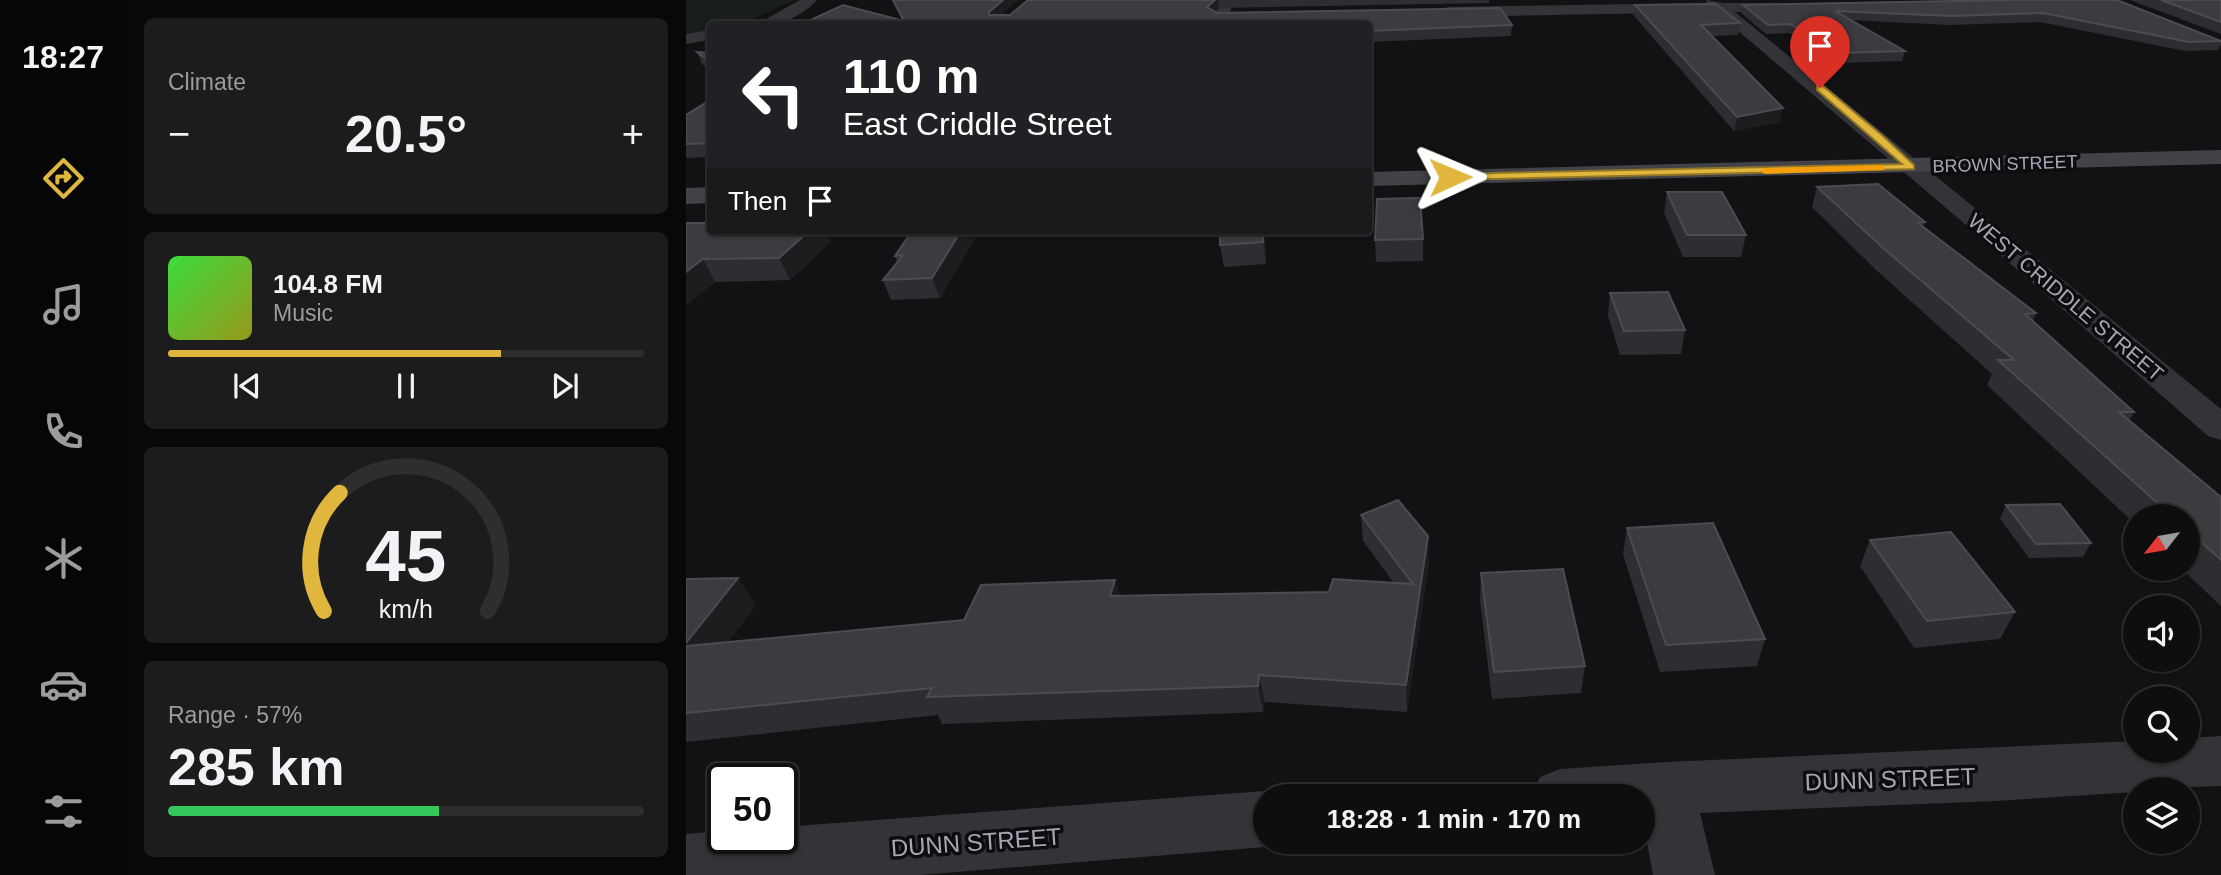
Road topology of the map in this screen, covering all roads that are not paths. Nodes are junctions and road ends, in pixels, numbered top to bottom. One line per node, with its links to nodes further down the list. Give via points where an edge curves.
1 (810, 0): 8 (street)
2 (1228, 0): 7 (street)
3 (1715, 4): 4 (street); 5 (street); 12 (street, WEST CRIDDLE STREET)
4 (1803, 6)
5 (1430, 12)
6 (1245, 16): 7 (street)
7 (1218, 20)
8 (771, 21)
9 (707, 36): 10 (street)
10 (686, 39)
11 (2221, 157): 12 (main road, BROWN STREET)
12 (1911, 167): 13 (main road, BROWN STREET); 16 (street, WEST CRIDDLE STREET)
13 (1372, 179)
14 (707, 195): 15 (main road)
15 (686, 196)
16 (2221, 428)
17 (2221, 761): 18 (street, DUNN STREET)
18 (1666, 788): 19 (street, DUNN STREET); 22 (street)
19 (1655, 789)
20 (1253, 820): 21 (street, DUNN STREET)
21 (686, 864)
22 (1684, 875)

